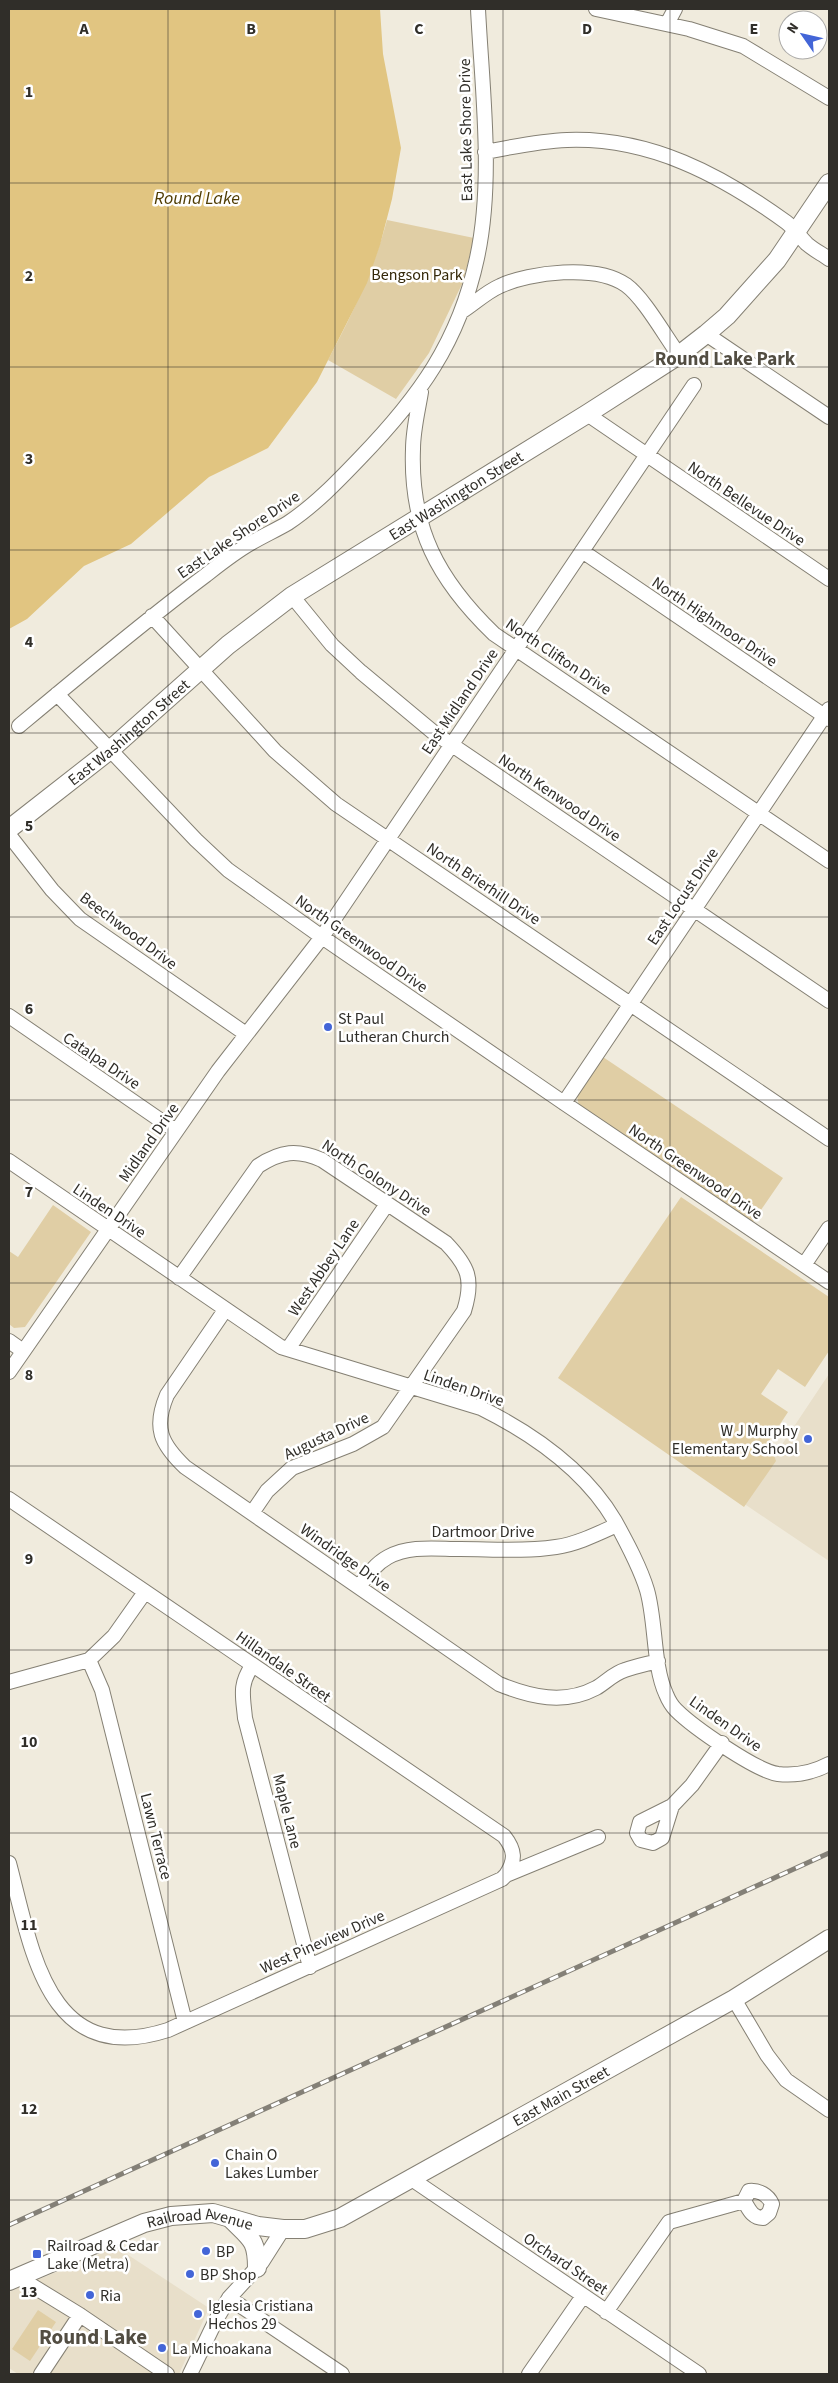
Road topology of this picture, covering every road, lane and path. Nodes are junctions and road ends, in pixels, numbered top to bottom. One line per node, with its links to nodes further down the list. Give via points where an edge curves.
1 (478, 9): 6 (street, East Lake Shore Drive)
2 (596, 9): 4 (street)
3 (675, 9): 4 (street)
4 (667, 24): 5 (street, via 743,46)
5 (829, 98)
6 (485, 152): 8 (street, via 568,140 600,142 671,156 746,196); 10 (street, East Lake Shore Drive, via 486,185 478,257)
7 (829, 183): 8 (main road, East Washington Street)
8 (796, 232): 9 (street); 11 (main road, East Washington Street, via 727,316)
9 (829, 259)
10 (461, 312): 12 (street, via 499,286 556,272 594,274 625,284); 14 (street, East Lake Shore Drive, via 435,367)
11 (706, 334): 12 (main road, East Washington Street); 16 (street)
12 (679, 355): 15 (main road, East Washington Street)
13 (694, 385): 17 (street, East Midland Drive)
14 (421, 388): 18 (street, North Clifton Drive, via 413,448 414,500); 22 (street, East Lake Shore Drive, via 375,443 309,507 249,544)
15 (587, 414): 17 (street, North Bellevue Drive); 18 (main road, East Washington Street)
16 (829, 418)
17 (646, 456): 19 (street, East Midland Drive); 20 (street, North Bellevue Drive)
18 (419, 517): 21 (main road, East Washington Street); 23 (street, North Clifton Drive, via 425,538 448,582 494,634)
19 (582, 551): 23 (street, East Midland Drive); 26 (street, North Highmoor Drive)
20 (829, 578)
21 (292, 596): 24 (main road, East Washington Street); 28 (street, North Kenwood Drive, via 332,645 361,672 394,702)
22 (152, 616): 24 (street, North Brierhill Drive); 25 (street, East Lake Shore Drive)
23 (516, 648): 28 (street, East Midland Drive); 30 (street, North Clifton Drive)
24 (200, 670): 29 (main road, East Washington Street); 33 (street, North Brierhill Drive, via 275,751 336,804)
25 (57, 694): 27 (street, East Lake Shore Drive); 29 (street, North Greenwood Drive)
26 (828, 715): 30 (street, East Locust Drive)
27 (18, 726)
28 (451, 744): 33 (street, East Midland Drive); 35 (street, North Kenwood Drive)
29 (110, 750): 31 (main road, East Washington Street); 36 (street, North Greenwood Drive, via 228,870)
30 (759, 813): 34 (street, North Clifton Drive); 35 (street, East Locust Drive)
31 (9, 829)
32 (9, 835): 40 (street, Beechwood Drive, via 52,890 80,919)
33 (387, 839): 36 (street, East Midland Drive); 38 (street, North Brierhill Drive)
34 (829, 861)
35 (694, 909): 37 (street, North Kenwood Drive); 38 (street, East Locust Drive)
36 (322, 937): 40 (street, Midland Drive); 41 (street, North Greenwood Drive)
37 (829, 1001)
38 (631, 1004): 41 (street, East Locust Drive); 43 (street, North Brierhill Drive)
39 (9, 1016): 42 (street, Catalpa Drive)
40 (246, 1034): 42 (street, Midland Drive)
41 (564, 1103): 48 (street, North Greenwood Drive)
42 (176, 1132): 47 (street, Midland Drive)
43 (829, 1140)
44 (9, 1161): 47 (street, Linden Drive)
45 (387, 1204): 49 (street, North Colony Drive, via 322,1160 288,1152 272,1156 247,1179); 53 (street, West Abbey Lane); 56 (street, North Colony Drive, via 446,1243 462,1260 468,1276 469,1296 464,1311)
46 (829, 1228): 48 (street)
47 (108, 1230): 49 (street, Linden Drive); 54 (street, Midland Drive)
48 (804, 1265): 50 (street, North Greenwood Drive)
49 (179, 1278): 51 (street, Linden Drive)
50 (829, 1282)
51 (225, 1310): 53 (street, Linden Drive); 58 (street, Windridge Drive, via 167,1396 160,1411 160,1428 167,1450 185,1468)
52 (9, 1341): 54 (street)
53 (288, 1349): 56 (street, Linden Drive)
54 (23, 1351): 55 (street, Midland Drive)
55 (9, 1372)
56 (412, 1387): 58 (street, Augusta Drive, via 383,1427 353,1444 292,1468 266,1491); 59 (street, Linden Drive, via 481,1408 534,1438 567,1463 592,1490)
57 (9, 1499): 61 (street, Hillandale Street)
58 (252, 1513): 60 (street, Windridge Drive)
59 (617, 1525): 60 (street, Dartmoor Drive, via 579,1542 557,1547 401,1551 375,1566); 63 (street, Linden Drive, via 647,1590)
60 (359, 1586): 63 (street, Windridge Drive, via 499,1684 522,1694 568,1698 589,1692 623,1670)
61 (145, 1592): 62 (street, via 114,1636); 64 (street, Hillandale Street)
62 (89, 1660): 65 (street); 75 (street, Lawn Terrace, via 102,1690)
63 (658, 1661): 66 (street, Linden Drive, via 665,1693 675,1709)
64 (252, 1666): 71 (street, Hillandale Street, via 504,1836 514,1856); 73 (street, Maple Lane, via 244,1679 242,1693 246,1718)
65 (9, 1682)
66 (722, 1743): 67 (street, Linden Drive, via 757,1767 777,1774 799,1774); 68 (street, via 692,1785)
67 (829, 1764)
68 (672, 1806)
69 (598, 1837): 71 (street, West Pineview Drive)
70 (9, 1863): 75 (street, West Pineview Drive, via 33,1952 41,1974 61,2008 86,2029 102,2036 127,2039 146,2037)
71 (506, 1875): 73 (street, West Pineview Drive)
72 (829, 1939): 74 (main road, East Main Street)
73 (310, 1967): 75 (street, West Pineview Drive)
74 (734, 2000): 76 (street, via 786,2080); 77 (main road, East Main Street)
75 (185, 2022)
76 (829, 2110)
77 (412, 2180): 80 (main road, East Main Street, via 340,2218 305,2229); 83 (street, Orchard Street)
78 (744, 2201): 85 (street, via 669,2222)
79 (230, 2218): 80 (main road, Railroad Avenue); 81 (main road, via 257,2248); 82 (main road, Railroad Avenue, via 199,2212 144,2223)
80 (283, 2229): 81 (street)
81 (257, 2268): 84 (street)
82 (12, 2277): 86 (street)
83 (583, 2296): 85 (street, Orchard Street); 91 (street)
84 (229, 2298): 89 (street); 90 (street)
85 (606, 2312): 92 (street, Orchard Street)
86 (80, 2315): 87 (street); 88 (street)
87 (41, 2374)
88 (166, 2374)
89 (190, 2374)
90 (342, 2374)
91 (529, 2374)
92 (699, 2374)

